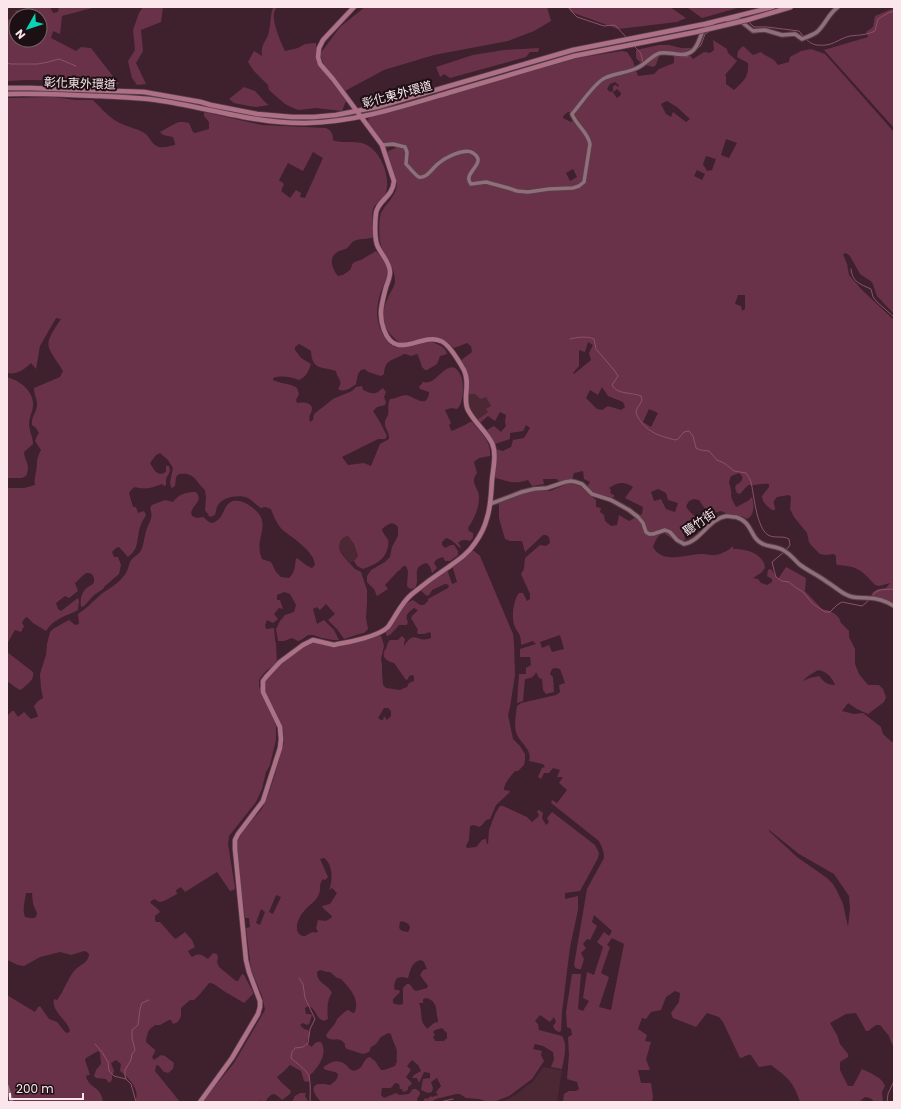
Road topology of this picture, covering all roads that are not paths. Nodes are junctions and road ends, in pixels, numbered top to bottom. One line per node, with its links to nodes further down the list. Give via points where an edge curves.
1 (354, 7): 14 (main road, via 324,40 318,57 320,64)
2 (764, 7): 8 (main road, via 694,24 576,46)
3 (773, 7): 8 (main road, 彰化東外環道, via 705,24 567,51)
4 (783, 7): 8 (main road, 彰化東外環道, bridge, via 747,18 573,53)
5 (790, 7): 8 (main road, bridge, via 701,31 574,56)
6 (838, 7): 16 (street, via 816,33 802,39 795,34 753,31 738,19 709,25 703,30 698,45 690,52 660,53 638,68 604,78 572,114 590,144 584,182 573,188 528,192 486,182 471,184 468,178 476,167 477,158 468,151 439,162 422,177 417,176 406,164 405,148 393,144)
7 (7, 87): 9 (main road, 彰化東外環道)
8 (447, 89): 12 (main road); 12 (main road)
9 (101, 92): 10 (main road, 彰化東外環道); 11 (main road, via 130,97); 11 (main road, via 131,89)
10 (7, 93)
11 (156, 96): 15 (main road, via 303,121)
12 (397, 103): 13 (main road, 彰化東外環道)
13 (368, 111): 14 (main road); 14 (main road)
14 (358, 113): 15 (main road); 15 (main road); 16 (main road)
15 (325, 118)
16 (382, 145): 17 (main road, via 394,181 391,192 376,212 377,242 390,271 380,308 384,330 395,345 434,339 442,341 464,370 467,378 468,410 493,448)
17 (490, 504): 18 (street, 聽竹街, via 522,492 571,481 580,483 592,494 611,500 629,510 643,522 649,534 665,530 684,544 720,518 732,516 743,520 762,544 782,549 847,595 880,599); 21 (main road, via 480,536 471,549 411,595 383,631 334,645 313,640 280,662 263,681 263,692 280,727 280,748 263,802 235,840 246,960 260,1001 260,1011 232,1058)
18 (894, 606)
19 (7, 1086): 20 (street)
20 (12, 1102)
21 (200, 1102)

